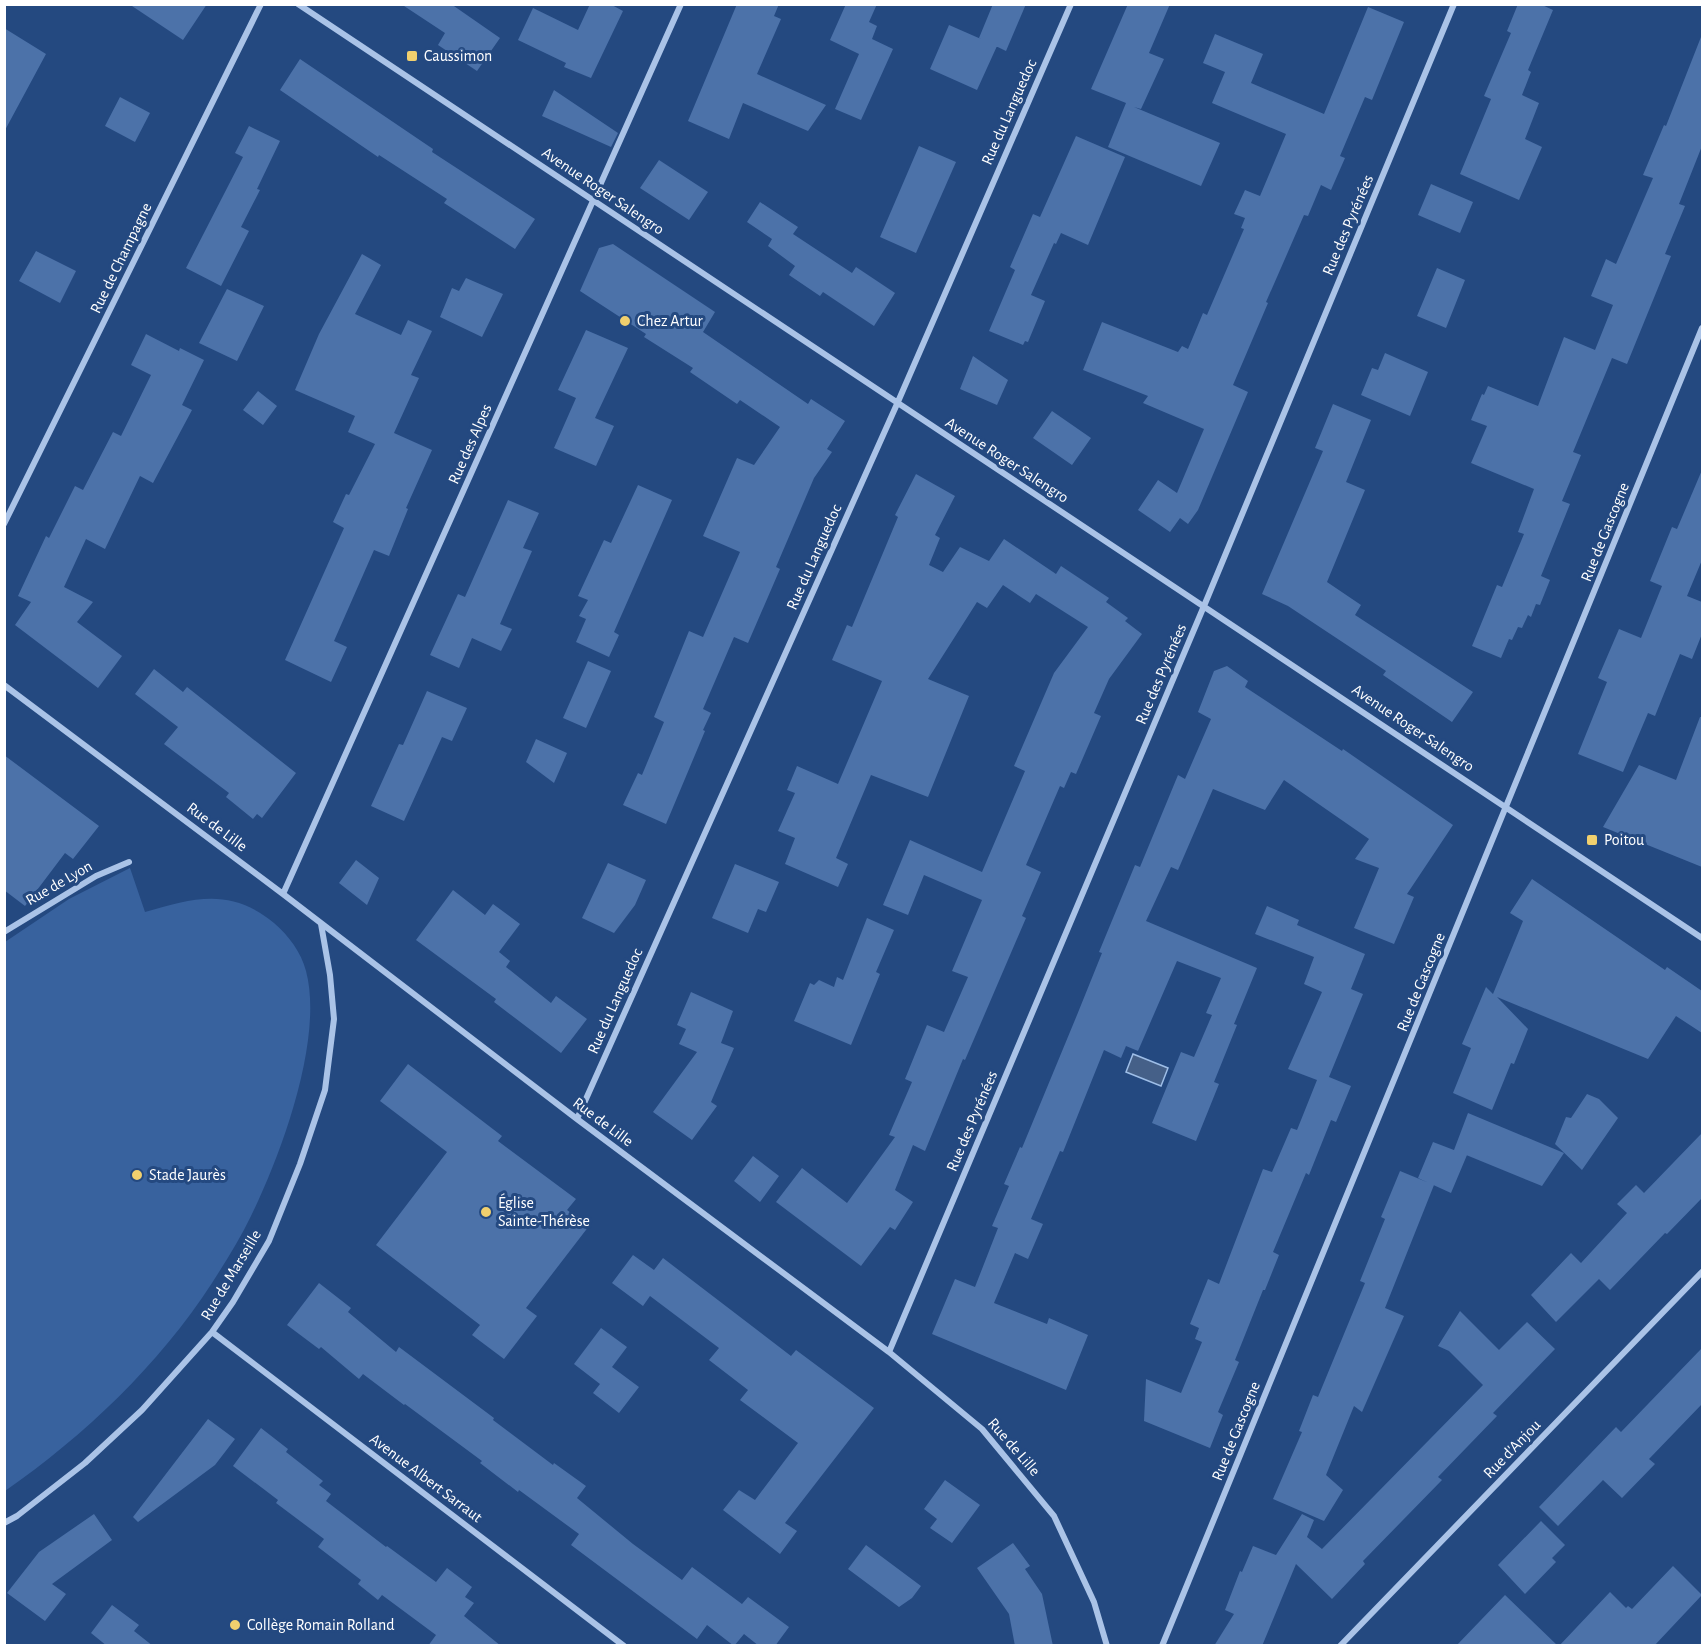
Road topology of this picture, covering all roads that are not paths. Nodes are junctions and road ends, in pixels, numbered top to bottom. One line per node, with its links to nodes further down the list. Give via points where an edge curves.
1 (261, 4): 9 (street, Rue de Champagne)
2 (297, 4): 6 (street, Avenue Roger Salengro)
3 (681, 4): 6 (street, Rue des Alpes)
4 (1071, 4): 8 (street, Rue du Languedoc)
5 (1454, 4): 10 (street, Rue des Pyrénées)
6 (594, 201): 8 (street, Avenue Roger Salengro); 14 (street, Rue des Alpes)
7 (1702, 328): 12 (street, Rue de Gascogne)
8 (897, 404): 10 (street, Avenue Roger Salengro); 18 (street, Rue du Languedoc)
9 (4, 524)
10 (1204, 606): 12 (street, Avenue Roger Salengro); 21 (street, Rue des Pyrénées)
11 (4, 686): 14 (street, Rue de Lille)
12 (1507, 807): 17 (street, Avenue Roger Salengro); 25 (street, Rue de Gascogne)
13 (129, 862): 16 (street, Rue de Lyon, via 96,876)
14 (283, 894): 15 (street, Rue de Lille)
15 (321, 923): 18 (street, Rue de Lille); 20 (street, Rue de Marseille, via 334,1019 326,1090 269,1241)
16 (4, 932)
17 (1702, 938)
18 (577, 1119): 21 (street, Rue de Lille)
19 (1702, 1272): 26 (street, Rue d'Anjou)
20 (212, 1332): 22 (street, Rue de Marseille, via 142,1410 93,1455); 23 (street, Avenue Albert Sarraut)
21 (889, 1352): 24 (street, Rue de Lille, via 982,1429 1054,1516 1094,1602)
22 (4, 1523)
23 (624, 1646)
24 (1107, 1646)
25 (1162, 1646)
26 (1340, 1646)

